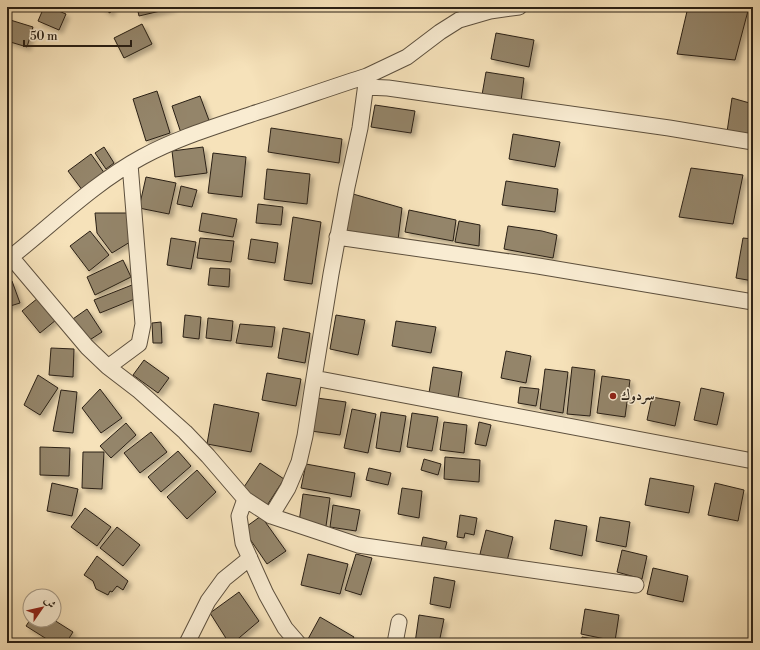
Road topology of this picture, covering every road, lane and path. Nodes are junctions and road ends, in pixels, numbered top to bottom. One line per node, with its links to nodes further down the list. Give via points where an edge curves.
1 (519, 7): 2 (street, via 490,11 459,20 407,57)
2 (367, 81): 3 (street, via 388,88); 4 (street, via 208,128 179,139); 5 (street)
3 (753, 142)
4 (130, 164): 6 (street, via 93,190); 8 (street, via 143,324 139,344)
5 (338, 237): 7 (street, via 538,266); 9 (street)
6 (9, 258): 8 (street, via 87,347)
7 (753, 302)
8 (108, 367): 11 (street, via 185,432)
9 (314, 378): 10 (street); 12 (street, via 299,462 288,488)
10 (753, 461)
11 (245, 499): 12 (street); 13 (street, via 239,516 243,543)
12 (271, 516): 14 (street, via 358,545)
13 (250, 558): 16 (street, via 224,579 208,601); 17 (street, via 285,628)
14 (636, 586)
15 (399, 622): 18 (street)
16 (187, 643)
17 (298, 643)
18 (395, 643)

